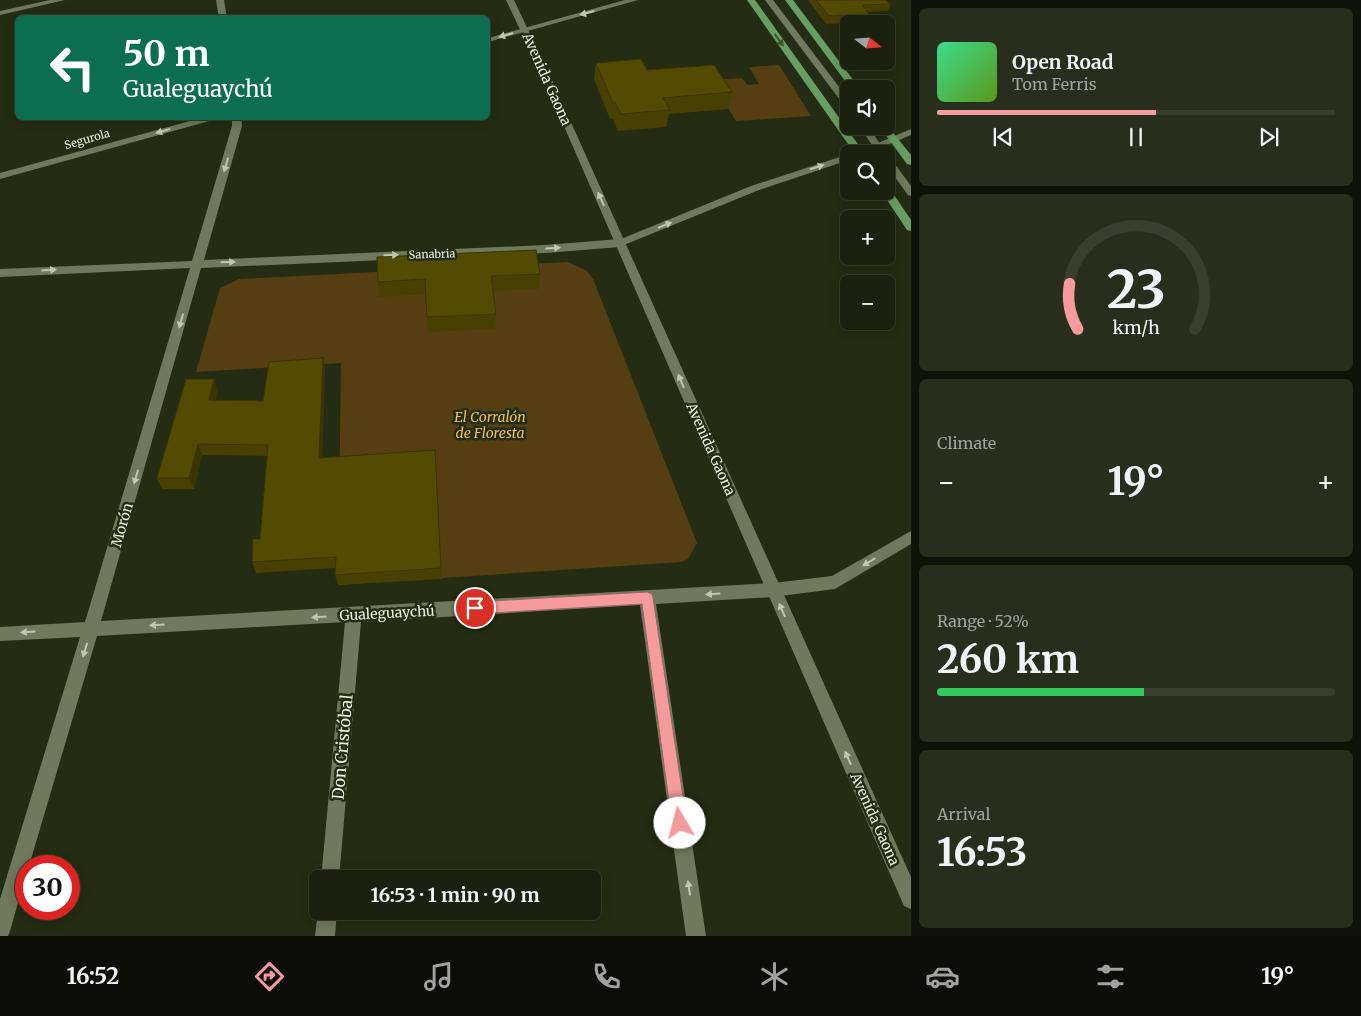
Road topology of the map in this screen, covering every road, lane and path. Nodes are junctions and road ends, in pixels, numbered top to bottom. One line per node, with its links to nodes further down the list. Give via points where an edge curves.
1 (61, 0): 8 (street)
2 (220, 0): 9 (street)
3 (510, 0): 10 (street, Avenida Gaona)
4 (634, 0): 10 (street, one-way to 10)
5 (751, 0): 19 (main road, one-way to 19)
6 (768, 0): 13 (lane)
7 (789, 0): 12 (main road)
8 (0, 13)
9 (222, 15)
10 (524, 30): 11 (street, one-way to 11); 28 (street, Avenida Gaona, one-way to 10)
11 (490, 39)
12 (849, 80)
13 (840, 94)
14 (203, 120): 24 (street, Segurola, one-way to 24)
15 (237, 120): 29 (street, Morón, one-way to 29)
16 (911, 132): 18 (street)
17 (891, 135): 18 (main road)
18 (894, 139): 20 (street); 22 (main road)
19 (853, 145)
20 (886, 145)
21 (840, 159): 28 (street, Sanabria, one-way to 21, via 755,188)
22 (911, 162)
23 (895, 171): 25 (lane)
24 (0, 176)
25 (911, 193)
26 (892, 200): 27 (main road)
27 (911, 228)
28 (620, 243): 29 (street, Sanabria, one-way to 28); 32 (street, Avenida Gaona, one-way to 28)
29 (198, 263): 30 (street, Sanabria, one-way to 29); 35 (street, Morón, one-way to 35)
30 (0, 273)
31 (911, 537): 32 (street, Gualeguaychú, one-way to 32, via 835,582)
32 (773, 590): 33 (street, Gualeguaychú, one-way to 33); 38 (street, Avenida Gaona, one-way to 32)
33 (647, 598): 34 (street, Gualeguaychú); 42 (street, one-way to 33)
34 (354, 615): 35 (street, Gualeguaychú, one-way to 35); 37 (street, Don Cristóbal)
35 (91, 628): 36 (street, Gualeguaychú, one-way to 36); 40 (street, Morón, one-way to 40)
36 (0, 634)
37 (331, 870)
38 (911, 899)
39 (326, 920): 41 (street)
40 (0, 931)
41 (325, 936)
42 (696, 936)

